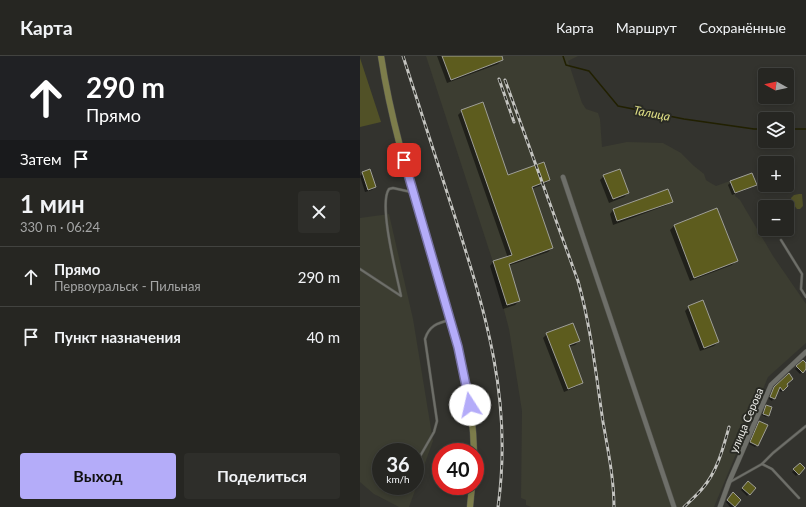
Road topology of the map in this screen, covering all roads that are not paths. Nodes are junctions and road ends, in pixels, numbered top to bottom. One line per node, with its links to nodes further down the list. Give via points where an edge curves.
1 (380, 56): 3 (street, via 392,117)
2 (563, 178): 17 (street)
3 (414, 192): 5 (lane, via 389,189 386,200 386,221 401,296); 7 (street)
4 (781, 240): 6 (lane, via 802,274 801,289)
5 (360, 269)
6 (806, 297)
7 (451, 319): 10 (street, via 470,405); 11 (lane, via 432,326 425,339 437,426)
8 (806, 352): 13 (street, улица Серова, via 771,385)
9 (806, 426): 12 (lane)
10 (474, 443)
11 (424, 448)
12 (762, 464): 13 (lane); 15 (lane, via 772,469)
13 (729, 482): 18 (street, улица Серова)
14 (471, 495): 16 (street)
15 (799, 498)
16 (470, 507)
17 (674, 507)
18 (720, 507)

